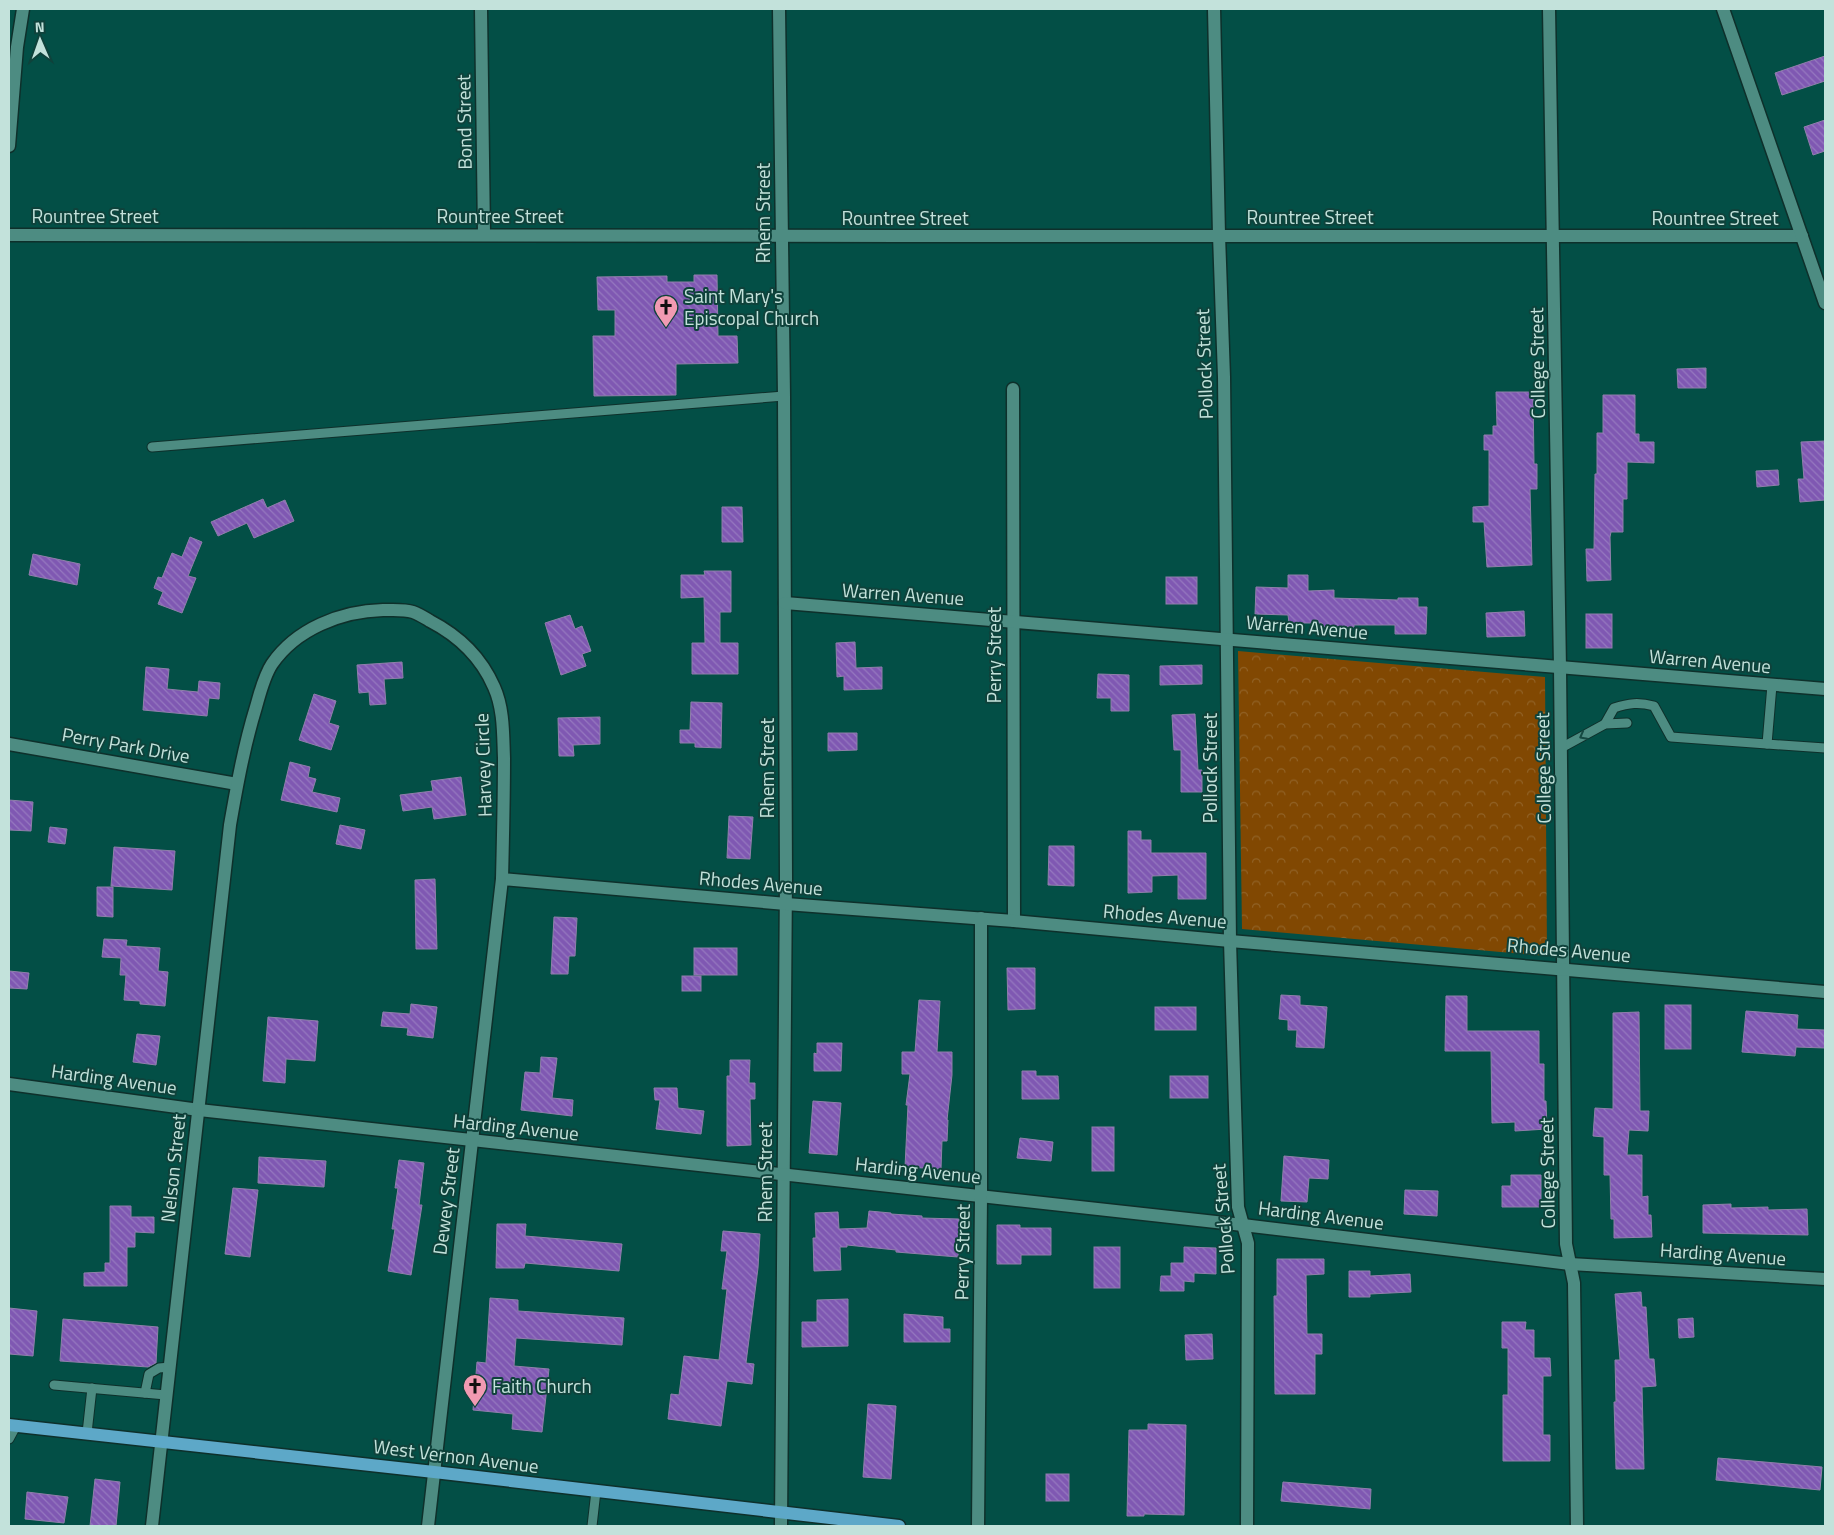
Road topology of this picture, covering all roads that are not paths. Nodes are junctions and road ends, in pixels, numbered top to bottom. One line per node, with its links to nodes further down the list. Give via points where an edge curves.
1 (23, 9): 7 (street)
2 (481, 9): 8 (street, Bond Street)
3 (780, 9): 10 (street, Rhem Street)
4 (1214, 9): 11 (street, Pollock Street)
5 (1549, 9): 13 (street, College Street)
6 (1723, 9): 12 (street)
7 (9, 146)
8 (484, 234): 9 (street, Rountree Street); 10 (street, Rountree Street)
9 (9, 235)
10 (782, 235): 11 (street, Rountree Street); 16 (street, Rhem Street)
11 (1219, 235): 13 (street, Rountree Street); 20 (street, Pollock Street)
12 (1802, 236): 13 (street, Rountree Street); 14 (street)
13 (1553, 237): 21 (street, College Street)
14 (1825, 303)
15 (1013, 389): 19 (street, Perry Street)
16 (784, 396): 17 (lane); 18 (street, Rhem Street)
17 (152, 447)
18 (785, 603): 19 (street, Warren Avenue); 34 (street, Rhem Street)
19 (1012, 621): 20 (street, Warren Avenue); 36 (street, Perry Street)
20 (1228, 639): 21 (street, Warren Avenue); 37 (street, Pollock Street)
21 (1560, 668): 22 (street, Warren Avenue); 30 (street, College Street)
22 (1772, 685): 23 (street, Warren Avenue); 29 (lane)
23 (1825, 689)
24 (1652, 722): 25 (lane)
25 (1662, 722): 27 (lane, via 1654,706 1628,703 1614,708); 29 (lane, via 1671,737)
26 (1627, 723): 27 (lane)
27 (1605, 724): 30 (lane, one-way to 30)
28 (9, 744): 32 (street, Perry Park Drive)
29 (1767, 744): 31 (lane)
30 (1561, 748): 38 (street, College Street)
31 (1825, 748)
32 (237, 784): 33 (street, Harvey Circle, via 260,692 270,666 281,652 303,634 348,614 378,610 413,612 465,644 479,659 499,699 503,726); 41 (street, Nelson Street, via 217,933)
33 (502, 879): 34 (street, Rhodes Avenue); 42 (street, Dewey Street)
34 (786, 904): 35 (street, Rhodes Avenue); 43 (street, Rhem Street)
35 (981, 918): 36 (street, Rhodes Avenue); 44 (street, Perry Street)
36 (1014, 920): 37 (street, Rhodes Avenue)
37 (1230, 941): 38 (street, Rhodes Avenue); 45 (street, Pollock Street, via 1238,1207)
38 (1564, 969): 39 (street, Rhodes Avenue); 46 (street, College Street, via 1566,1244)
39 (1825, 992)
40 (9, 1084): 41 (street, Harding Avenue)
41 (199, 1110): 42 (street, Harding Avenue); 48 (street, Nelson Street)
42 (472, 1141): 43 (street, Harding Avenue); 57 (street, Dewey Street)
43 (784, 1174): 44 (street, Harding Avenue); 59 (street, Rhem Street)
44 (981, 1196): 45 (street, Harding Avenue); 65 (street, Perry Street)
45 (1243, 1225): 46 (street, Harding Avenue); 66 (street, Pollock Street, via 1248,1243)
46 (1570, 1264): 47 (street, Harding Avenue); 67 (street, College Street, via 1574,1283)
47 (1825, 1280)
48 (170, 1367): 51 (lane, via 159,1368 149,1374); 52 (street, Nelson Street)
49 (54, 1384): 50 (lane)
50 (92, 1388): 51 (lane); 54 (lane)
51 (146, 1393): 52 (lane)
52 (166, 1395): 56 (street, Nelson Street)
53 (12, 1425): 54 (main road, West Vernon Avenue); 55 (lane)
54 (87, 1433): 56 (main road, West Vernon Avenue)
55 (9, 1439)
56 (161, 1441): 57 (main road, West Vernon Avenue); 60 (street, Nelson Street)
57 (434, 1472): 58 (main road, West Vernon Avenue); 61 (street, Dewey Street)
58 (596, 1491): 59 (main road, West Vernon Avenue); 62 (lane)
59 (781, 1512): 63 (street, Rhem Street); 64 (main road, West Vernon Avenue)
60 (152, 1526)
61 (428, 1526)
62 (592, 1526)
63 (781, 1526)
64 (899, 1526)
65 (978, 1526)
66 (1247, 1526)
67 (1577, 1526)

